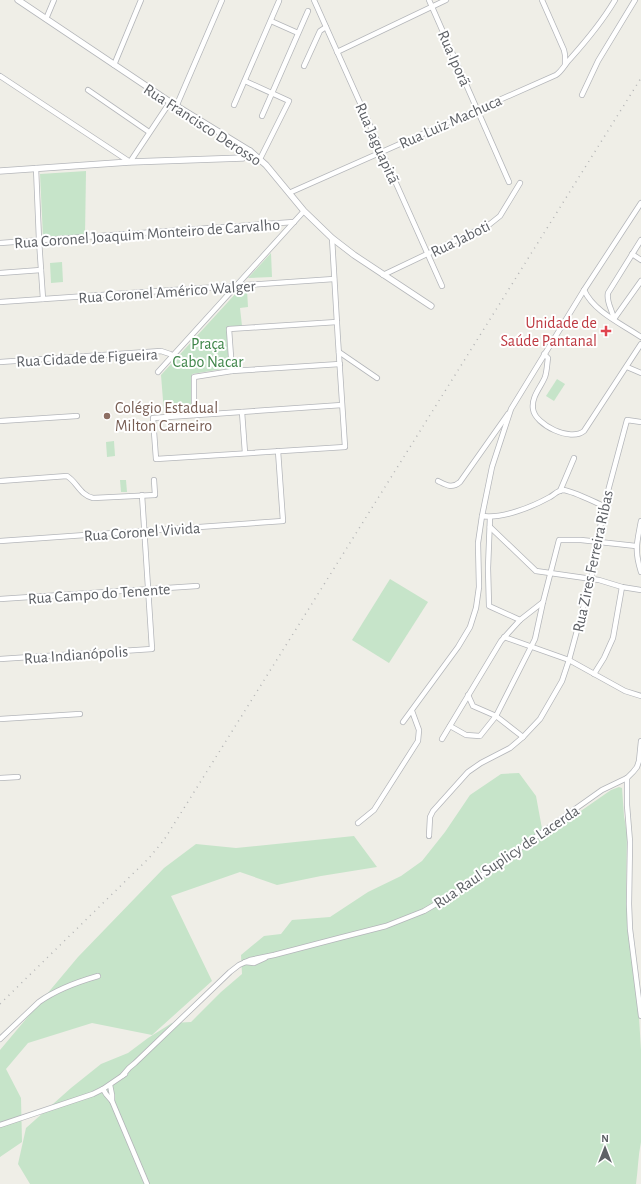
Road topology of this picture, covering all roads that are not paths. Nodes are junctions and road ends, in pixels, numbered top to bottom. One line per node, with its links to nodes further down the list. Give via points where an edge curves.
1 (18, 0): 14 (street, Rua Francisco Derosso)
2 (54, 0): 14 (street)
3 (141, 0): 19 (street)
4 (222, 0): 29 (street)
5 (314, 0): 16 (street, Rua Jaguapitã)
6 (429, 0): 12 (street, Rua Iporã)
7 (446, 0): 12 (street)
8 (542, 0): 21 (street, via 564,50)
9 (615, 0): 21 (street, Rua Luiz Machuca, via 602,22)
10 (635, 0): 26 (street, via 598,61)
11 (280, 1): 15 (street)
12 (432, 6): 18 (street); 30 (street, Rua Iporã)
13 (308, 11): 17 (street)
14 (46, 19): 19 (street, Rua Francisco Derosso)
15 (271, 21): 17 (street); 23 (street)
16 (326, 27): 18 (street, Rua Jaguapitã); 20 (street, via 320,30)
17 (298, 33): 25 (street)
18 (337, 52): 34 (street, Rua Jaguapitã)
19 (114, 65): 27 (street, Rua Francisco Derosso)
20 (304, 66)
21 (564, 66): 30 (street, Rua Luiz Machuca, via 556,75)
22 (0, 76): 36 (street)
23 (245, 81): 25 (street); 28 (street)
24 (88, 90): 32 (street)
25 (272, 93): 31 (street); 35 (street, via 289,100)
26 (582, 95)
27 (170, 102): 29 (street, Rua Francisco Derosso); 32 (street)
28 (234, 105)
29 (176, 107): 33 (street, Rua Francisco Derosso)
30 (477, 109): 34 (street, Rua Luiz Machuca); 39 (street, Rua Iporã)
31 (262, 116)
32 (150, 132): 36 (street)
33 (250, 151): 35 (street, Rua Francisco Derosso); 36 (street, via 243,158)
34 (382, 152): 41 (street, Rua Luiz Machuca); 49 (street, Rua Jaguapitã)
35 (260, 160): 41 (street, Rua Francisco Derosso)
36 (130, 162): 37 (street)
37 (36, 168): 38 (street); 46 (street)
38 (0, 170)
39 (509, 182)
40 (520, 183): 49 (street, Rua Jaboti, via 495,221)
41 (289, 193): 43 (street, Rua Francisco Derosso)
42 (641, 203): 59 (street)
43 (304, 211): 44 (street); 45 (street, Rua Francisco Derosso)
44 (294, 222): 46 (street, Rua Coronel Joaquim Monteiro de Carvalho); 57 (street)
45 (332, 238): 54 (street, Rua Francisco Derosso); 55 (street)
46 (39, 240): 48 (street, Rua Coronel Joaquim Monteiro de Carvalho); 52 (street)
47 (641, 240): 50 (street)
48 (0, 243)
49 (428, 254): 54 (street, Rua Jaboti); 58 (street, Rua Jaguapitã)
50 (632, 254): 51 (street); 63 (street, via 608,293 607,300)
51 (641, 260)
52 (41, 270): 53 (street); 60 (street)
53 (0, 273)
54 (383, 275): 62 (street, Rua Francisco Derosso)
55 (334, 280): 57 (street, Rua Coronel Américo Walger); 64 (street)
56 (641, 281): 63 (street)
57 (236, 286): 60 (street, Rua Coronel Américo Walger); 69 (street)
58 (442, 286)
59 (584, 290): 63 (street, via 594,306); 68 (street)
60 (43, 299): 61 (street, Rua Coronel Américo Walger)
61 (0, 302)
62 (431, 306)
63 (614, 319): 65 (street)
64 (337, 322): 67 (street); 73 (street, via 229,329)
65 (641, 336)
66 (641, 344): 72 (street)
67 (339, 352): 71 (street); 76 (street)
68 (544, 354): 72 (street, via 548,358 546,372 534,399 534,414 543,424 567,434 577,434 584,430); 78 (street)
69 (174, 356): 70 (street, Rua Cidade de Figueira, via 161,351); 75 (street)
70 (0, 362)
71 (340, 364): 73 (street); 77 (street)
72 (627, 367): 74 (street)
73 (232, 371): 80 (street, via 194,377)
74 (640, 371)
75 (158, 372)
76 (377, 378)
77 (342, 405): 79 (street); 84 (street, via 345,447)
78 (511, 409): 89 (street, via 460,482 451,486); 93 (street, via 492,468)
79 (242, 412): 80 (street); 85 (street)
80 (194, 415): 85 (street, via 153,418 156,460)
81 (78, 416): 82 (street)
82 (0, 421)
83 (641, 422): 92 (street, Rua Zires Ferreira Ribas, via 627,420)
84 (278, 451): 85 (street); 97 (street, Rua Coronel Vivida, via 283,521)
85 (245, 454)
86 (574, 458): 90 (street)
87 (154, 480): 91 (street, via 155,495)
88 (0, 481): 91 (street, via 67,476 90,498)
89 (438, 481)
90 (560, 491): 92 (street); 94 (street, via 507,515)
91 (142, 496): 97 (street)
92 (604, 506): 99 (street, Rua Zires Ferreira Ribas)
93 (482, 516): 94 (street); 118 (street, via 478,543 479,587 474,618 462,641)
94 (490, 517): 96 (street)
95 (641, 521): 100 (street)
96 (490, 527): 102 (street, via 532,569); 110 (street, via 489,606)
97 (144, 530): 98 (street, Rua Coronel Vivida); 106 (street)
98 (0, 541)
99 (598, 541): 100 (street); 102 (street, via 559,540); 103 (street, Rua Zires Ferreira Ribas)
100 (636, 546): 101 (street)
101 (641, 572)
102 (550, 574): 103 (street); 109 (street)
103 (591, 579): 105 (street); 114 (street, Rua Zires Ferreira Ribas)
104 (197, 586): 106 (street, Rua Campo do Tenente)
105 (622, 587): 107 (street); 115 (street, via 613,638)
106 (148, 590): 108 (street, Rua Campo do Tenente); 113 (street, Rua Indianópolis, via 152,649)
107 (641, 590)
108 (0, 600)
109 (543, 602): 110 (street); 112 (street)
110 (520, 620): 111 (street)
111 (504, 637): 112 (street); 116 (street)
112 (531, 647): 114 (street); 120 (street)
113 (0, 659)
114 (569, 660): 115 (street); 124 (street, Rua Zires Ferreira Ribas, via 562,681 548,706)
115 (594, 674): 117 (street, via 625,691)
116 (468, 695): 120 (street, via 473,706); 123 (street)
117 (641, 696)
118 (412, 711): 122 (street); 130 (street, via 419,730 418,741 374,810)
119 (80, 714): 121 (street)
120 (496, 716): 123 (street, via 480,736 466,735); 124 (street)
121 (0, 719)
122 (403, 722)
123 (450, 726): 125 (street)
124 (523, 737): 131 (street, Rua Zires Ferreira Ribas, via 510,748 481,763 464,777 430,816)
125 (442, 739)
126 (641, 741): 129 (street, via 637,767)
127 (18, 777): 128 (street)
128 (0, 778)
129 (627, 778): 133 (street, via 630,842 628,904); 135 (street, Rua Raul Suplicy de Lacerda, via 602,790 494,868 430,908 386,926 254,962 244,962 230,972)
130 (358, 823)
131 (429, 836)
132 (98, 976): 134 (street, via 76,982 45,997)
133 (641, 1016)
134 (0, 1039)
135 (110, 1085): 136 (street, Rua Raul Suplicy de Lacerda); 137 (street)
136 (103, 1089): 137 (street); 138 (street, Rua Raul Suplicy de Lacerda)
137 (112, 1101): 139 (street)
138 (0, 1125)
139 (147, 1184)

